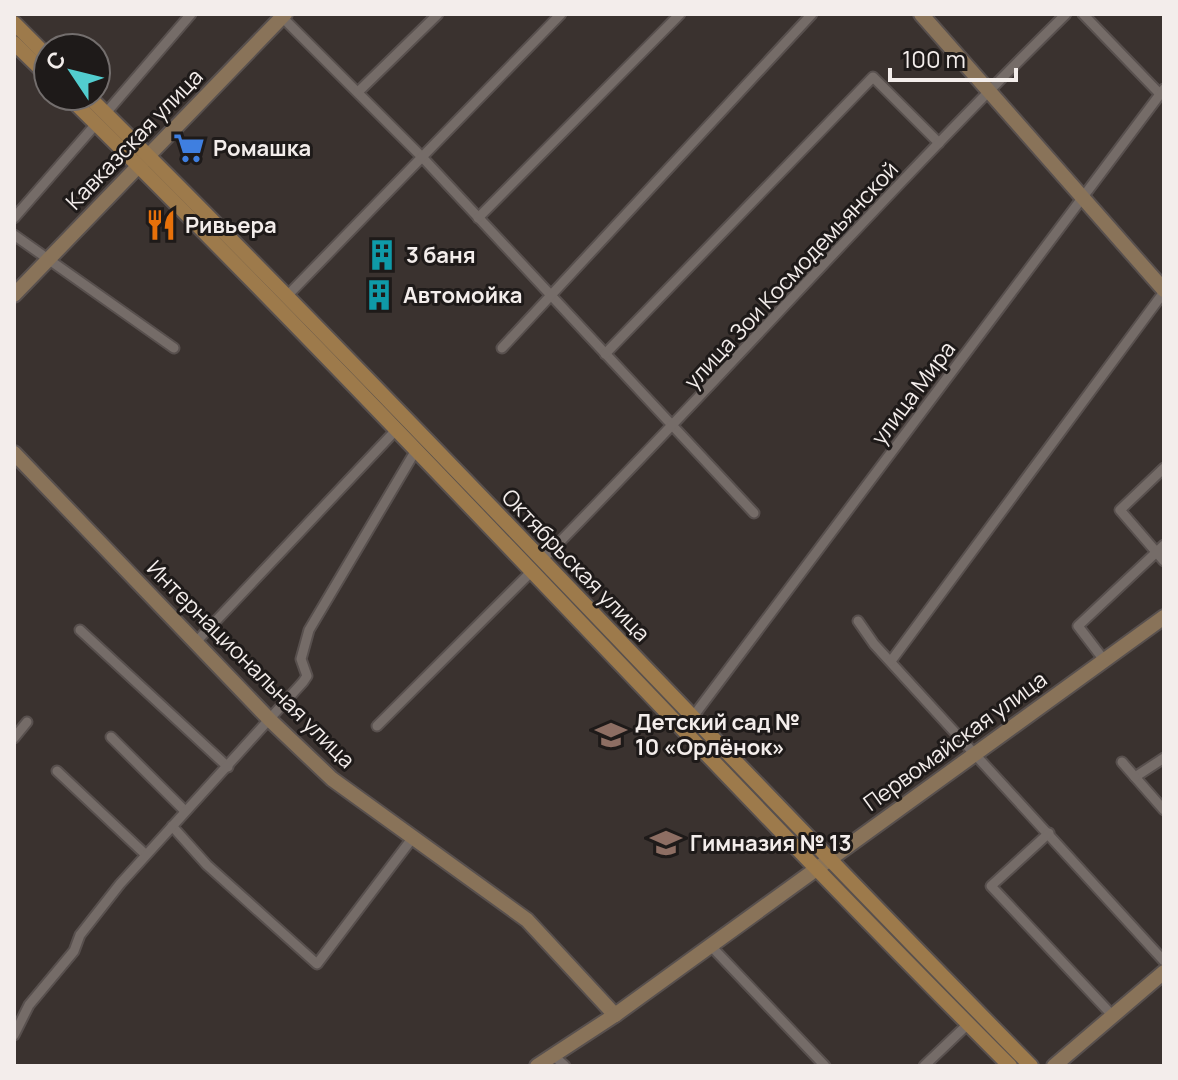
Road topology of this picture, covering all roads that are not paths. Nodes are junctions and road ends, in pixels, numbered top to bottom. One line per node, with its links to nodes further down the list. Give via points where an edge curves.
1 (191, 14): 19 (street)
2 (438, 14): 15 (street)
3 (561, 14): 21 (street)
4 (680, 14): 25 (street)
5 (812, 14): 31 (street)
6 (921, 14): 14 (street)
7 (1066, 14): 14 (street, улица Зои Космодемьянской)
8 (1083, 14): 16 (street)
9 (282, 15): 15 (street); 22 (street, Кавказская улица)
10 (14, 23): 11 (main road)
11 (32, 41)
12 (14, 43): 13 (main road)
13 (32, 60)
14 (990, 89): 20 (street, улица Зои Космодемьянской); 23 (street)
15 (358, 92): 21 (street)
16 (1162, 92): 23 (street, улица Мира)
17 (91, 112): 19 (main road, Октябрьская улица)
18 (97, 112): 19 (main road, Октябрьская улица)
19 (101, 119): 22 (main road, Октябрьская улица); 24 (street)
20 (939, 143): 34 (street, via 873,77); 35 (street, улица Зои Космодемьянской)
21 (422, 157): 25 (street); 30 (street)
22 (144, 161): 27 (street, Кавказская улица); 30 (main road, Октябрьская улица); 36 (main road, Октябрьская улица)
23 (1081, 199): 28 (street); 50 (street, улица Мира)
24 (14, 218)
25 (478, 218): 31 (street)
26 (14, 235): 27 (street)
27 (47, 261): 29 (street, Кавказская улица); 32 (street)
28 (1164, 291): 49 (street)
29 (14, 295)
30 (287, 296): 43 (main road, Октябрьская улица)
31 (550, 296): 33 (street); 34 (street)
32 (174, 348)
33 (502, 348)
34 (605, 354): 35 (street)
35 (673, 428): 40 (street); 43 (street, улица Зои Космодемьянской)
36 (396, 430): 37 (main road, Октябрьская улица); 47 (street)
37 (416, 450): 43 (main road, Октябрьская улица); 51 (street, via 309,630 301,659 307,676)
38 (14, 453): 47 (street, Интернациональная улица)
39 (1164, 468): 41 (street, via 1120,510)
40 (754, 513)
41 (1160, 548): 42 (street); 48 (street, via 1078,626)
42 (1164, 561)
43 (537, 566): 50 (main road, Октябрьская улица); 53 (street, улица Зои Космодемьянской); 68 (main road, Октябрьская улица)
44 (1164, 617): 48 (street, Первомайская улица)
45 (858, 621): 49 (street)
46 (80, 630): 59 (street)
47 (196, 642): 51 (street, Интернациональная улица)
48 (1104, 660): 56 (street, Первомайская улица)
49 (891, 661): 56 (street)
50 (692, 718): 68 (main road, Октябрьская улица)
51 (270, 720): 59 (street); 66 (street, Интернациональная улица, via 332,779)
52 (27, 722): 55 (street)
53 (377, 726)
54 (111, 737): 63 (street)
55 (14, 738)
56 (975, 754): 65 (street); 68 (street, Первомайская улица)
57 (1164, 758): 61 (street)
58 (1122, 762): 61 (street)
59 (228, 767): 63 (street)
60 (57, 771): 67 (street)
61 (1135, 777): 62 (street)
62 (1164, 810)
63 (185, 811): 64 (street)
64 (172, 826): 66 (street, via 207,865 317,964); 67 (street)
65 (1049, 833): 70 (street); 73 (street, via 991,886)
66 (414, 836): 72 (street, Интернациональная улица, via 527,920)
67 (145, 854): 75 (street, via 29,1005)
68 (822, 865): 69 (street, Первомайская улица); 74 (main road, Октябрьская улица); 82 (main road, Октябрьская улица)
69 (710, 945): 72 (street, Первомайская улица); 79 (street)
70 (1164, 961)
71 (1164, 972): 73 (street)
72 (615, 1015): 76 (street, Первомайская улица)
73 (1113, 1016): 83 (street)
74 (968, 1024): 80 (street); 81 (main road, Октябрьская улица)
75 (14, 1035)
76 (553, 1055): 77 (street, Первомайская улица); 78 (street)
77 (537, 1066)
78 (565, 1066)
79 (825, 1066)
80 (924, 1066)
81 (1010, 1066)
82 (1031, 1066)
83 (1054, 1066)

